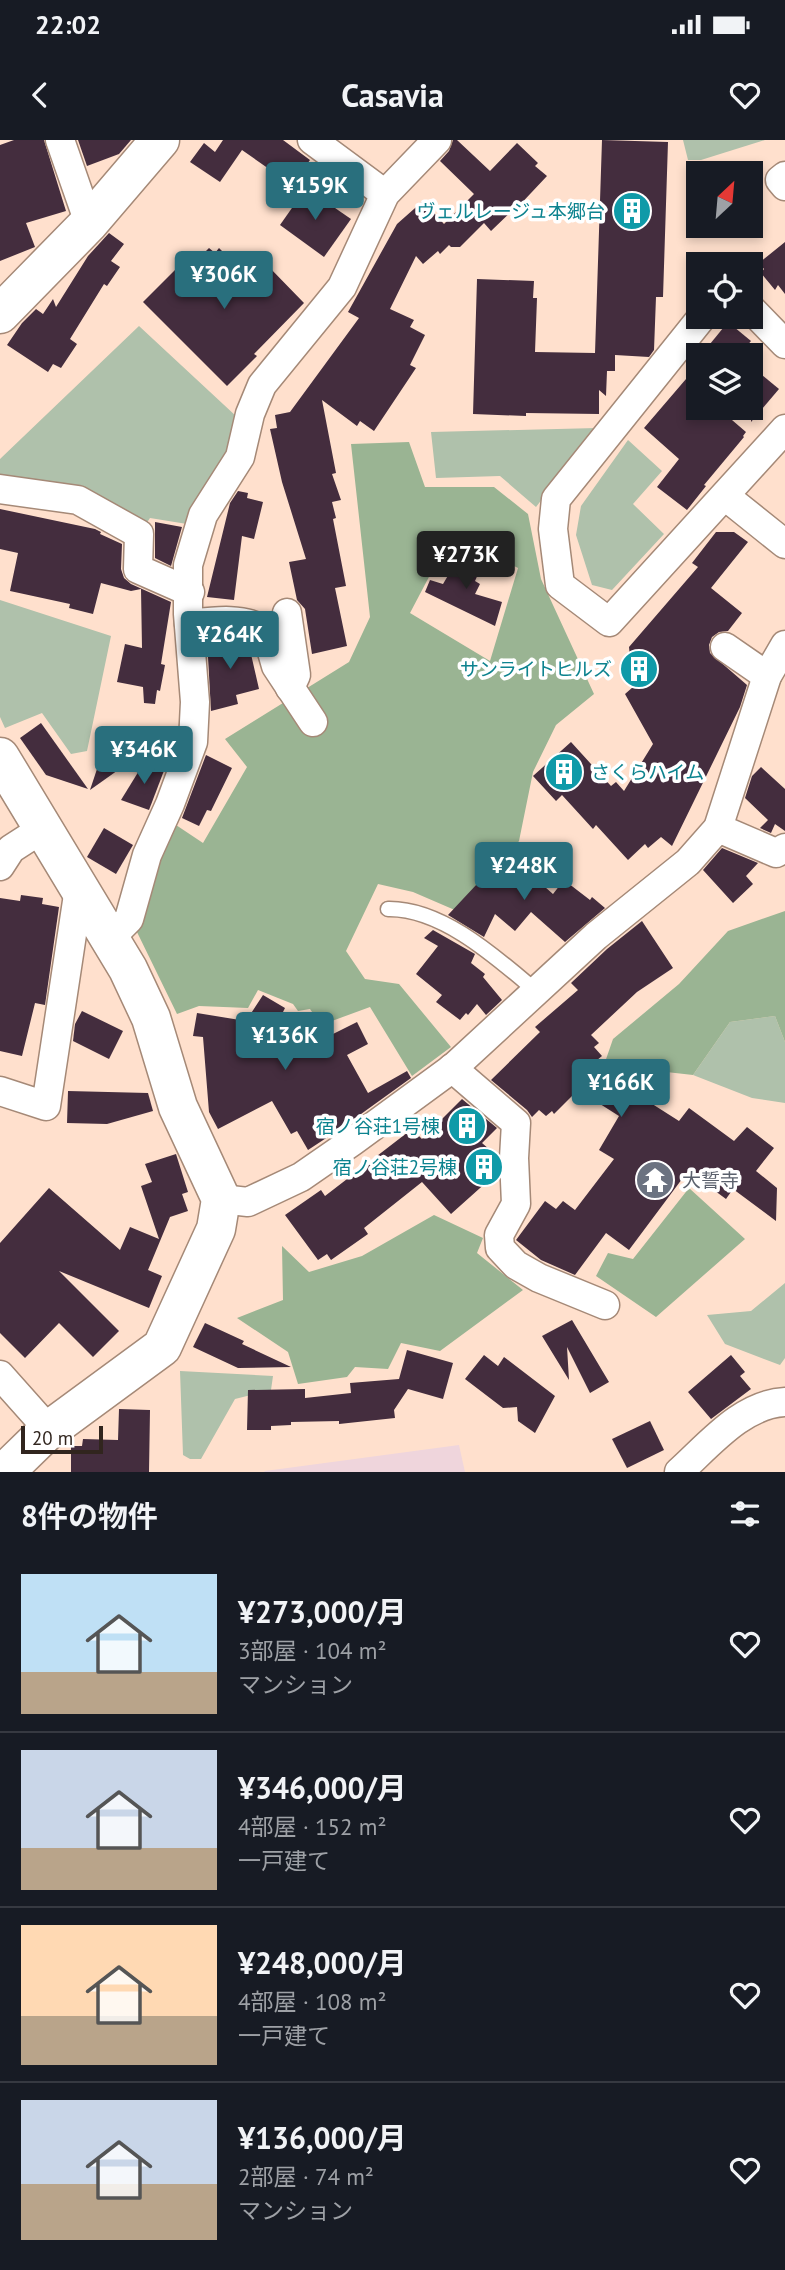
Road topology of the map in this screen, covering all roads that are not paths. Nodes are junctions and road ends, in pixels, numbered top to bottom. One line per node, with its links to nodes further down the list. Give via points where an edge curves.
1 (60, 140): 8 (street)
2 (312, 140): 7 (street)
3 (437, 140): 7 (street)
4 (146, 144): 8 (street)
5 (785, 176): 6 (street, via 780,180)
6 (785, 186)
7 (385, 194): 17 (street, via 342,287 262,385 240,457 203,515 188,565)
8 (89, 223): 9 (street)
9 (0, 314)
10 (763, 321): 12 (street)
11 (692, 329): 15 (street, via 556,499 553,529 560,585 609,622)
12 (784, 342)
13 (785, 429): 15 (street)
14 (0, 489): 17 (street, via 78,500 139,534 138,569)
15 (725, 496): 16 (street)
16 (785, 544)
17 (190, 592): 19 (street)
18 (287, 613): 22 (street, via 296,676)
19 (189, 624): 22 (street, via 253,623 266,631 276,667); 31 (street, via 193,742 147,855 129,919)
20 (725, 647): 21 (street)
21 (778, 663): 25 (street)
22 (290, 688): 23 (street)
23 (313, 722)
24 (0, 757): 26 (street)
25 (718, 828): 27 (street, via 776,853); 32 (street, via 688,862)
26 (42, 829): 28 (street, via 11,849); 29 (street)
27 (785, 848)
28 (0, 866)
29 (79, 888): 31 (street); 34 (street, via 46,1106)
30 (388, 909): 32 (lane, via 408,908 476,940)
31 (110, 938): 35 (street, via 151,1018 178,1107)
32 (536, 991): 33 (street)
33 (452, 1068): 35 (street, via 301,1177 248,1202); 36 (street, via 516,1123 516,1204 499,1235 500,1248 516,1265 539,1278)
34 (0, 1091)
35 (221, 1199): 39 (street, via 216,1229 162,1348)
36 (606, 1305)
37 (0, 1376): 39 (street)
38 (785, 1402): 41 (street, via 757,1408 736,1421)
39 (49, 1430): 40 (street)
40 (5, 1472)
41 (679, 1472)

